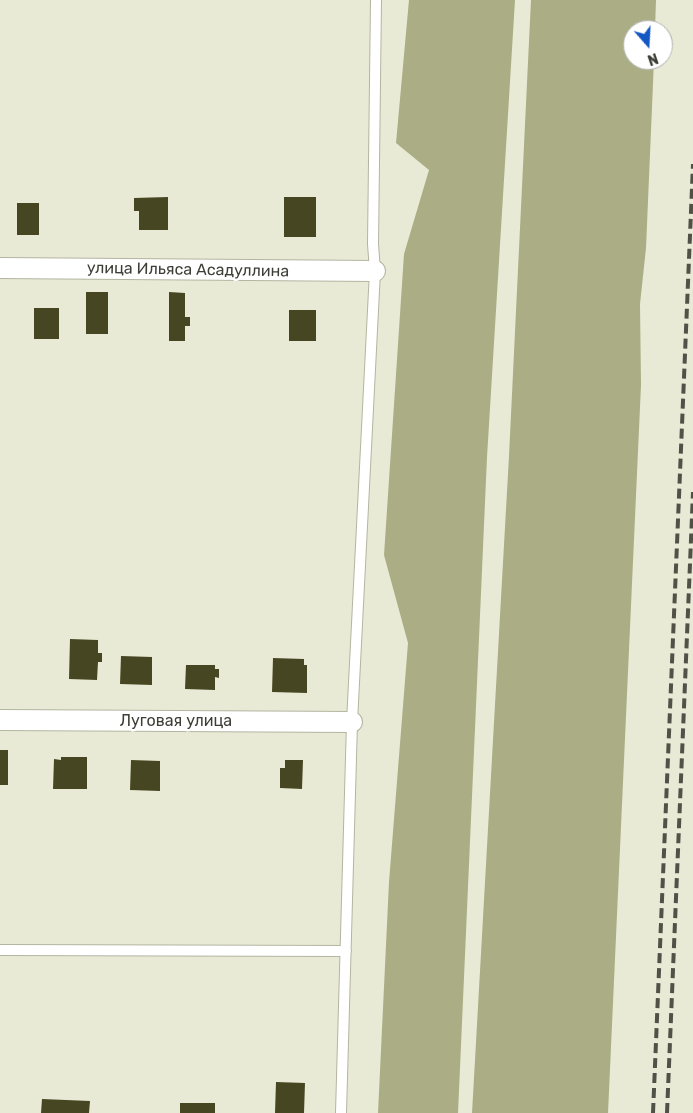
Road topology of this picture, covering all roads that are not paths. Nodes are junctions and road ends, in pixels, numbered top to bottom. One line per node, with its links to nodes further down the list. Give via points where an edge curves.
1 (376, 0): 3 (lane)
2 (0, 268): 3 (street, улица Ильяса Асадуллина)
3 (375, 271): 5 (lane)
4 (0, 720): 5 (street, Луговая улица)
5 (352, 722): 7 (lane)
6 (0, 950): 7 (lane)
7 (346, 951): 8 (lane)
8 (342, 1113)

